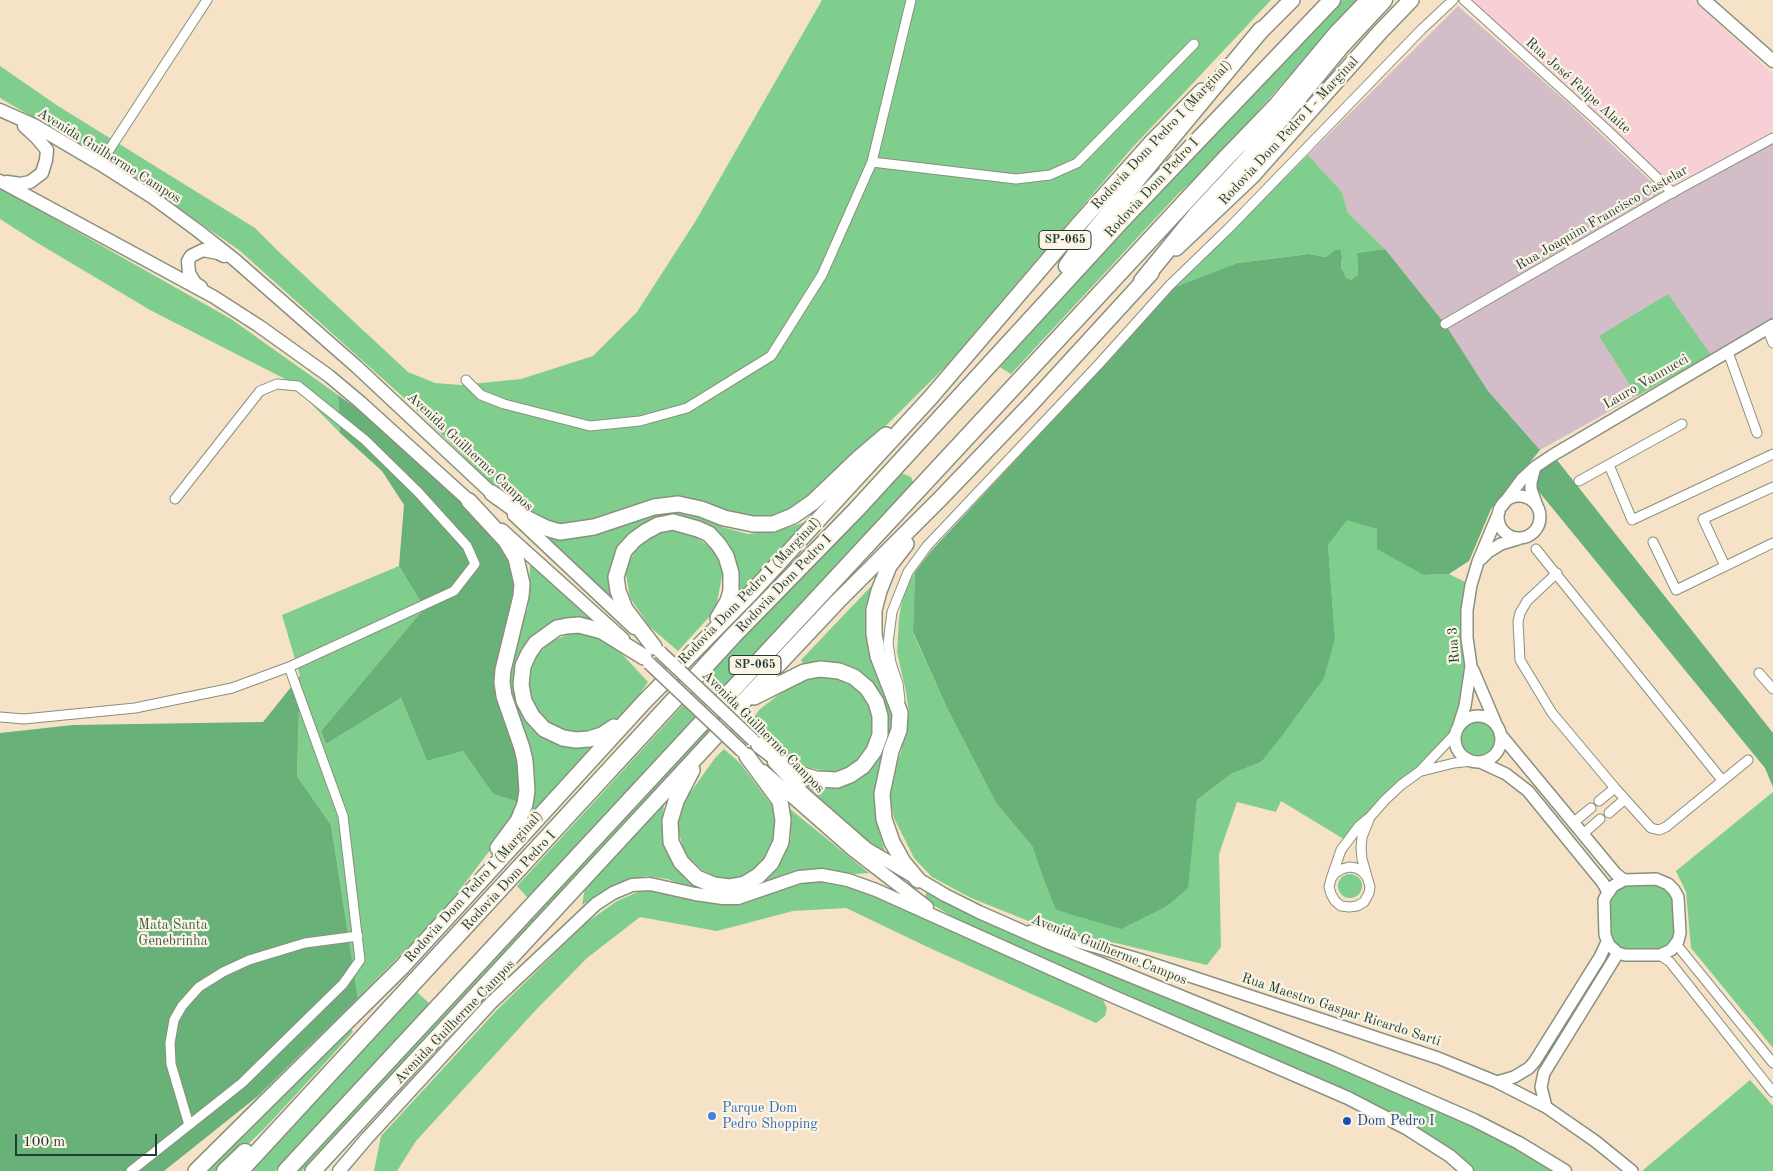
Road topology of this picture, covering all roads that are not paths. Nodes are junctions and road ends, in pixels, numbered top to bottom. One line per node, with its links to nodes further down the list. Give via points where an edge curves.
1 (207, 0): 17 (street)
2 (912, 0): 16 (street)
3 (1292, 0): 11 (highway, Rodovia Dom Pedro I (Marginal) / SP-065)
4 (1332, 0): 23 (highway, Rodovia Dom Pedro I / SP-065)
5 (1369, 0): 102 (highway, SP-065, via 1277,105)
6 (1384, 0): 21 (highway)
7 (1411, 0): 21 (highway, Rodovia Dom Pedro I - Marginal, via 1366,46 1252,176)
8 (1453, 0): 58 (street, via 1170,285 927,546 900,588 889,627 888,643 898,684)
9 (1464, 0): 19 (street, Rua José Felipe Alaite)
10 (1704, 0): 13 (main road)
11 (1261, 30): 23 (highway, via 1076,253); 29 (highway, Rodovia Dom Pedro I (Marginal) / SP-065, via 1152,142)
12 (1194, 44): 16 (street, via 1077,163 1050,175 1016,179)
13 (1773, 61)
14 (5, 112): 17 (main road, Avenida Guilherme Campos, via 34,125); 18 (main road, via 47,150 42,173 30,182 20,184)
15 (1773, 138): 19 (street, Rua Joaquim Francisco Castelar)
16 (872, 162): 28 (street, via 822,275 771,356 688,408 640,421 590,426 504,404 481,394)
17 (100, 164): 20 (main road, Avenida Guilherme Campos, via 160,202)
18 (0, 180): 22 (main road, Avenida Guilherme Campos)
19 (1673, 193): 24 (street, Rua Joaquim Francisco Castelar)
20 (249, 272): 22 (main road, via 218,252 203,250 191,256 189,273 195,283); 37 (main road, Avenida Guilherme Campos)
21 (1142, 281): 38 (highway, SP-065)
22 (214, 297): 40 (main road, Avenida Guilherme Campos, via 329,376)
23 (1031, 318): 92 (highway, Rodovia Dom Pedro I / SP-065)
24 (1445, 324)
25 (1770, 327): 26 (street); 27 (street, Lauro Vannucci)
26 (1773, 343)
27 (1728, 352): 31 (street); 34 (street, Lauro Vannucci)
28 (466, 380)
29 (931, 397): 37 (highway, via 813,502 794,516 773,524 724,518 678,504 654,507 594,527 560,532 528,519); 50 (highway, Rodovia Dom Pedro I (Marginal) / SP-065, via 752,592)
30 (1682, 424): 33 (street)
31 (1757, 433)
32 (1773, 454): 33 (street, via 1632,520)
33 (1609, 465): 35 (street)
34 (1535, 467): 41 (street, via 1531,489); 42 (street, Rua 3)
35 (1579, 481)
36 (1773, 487): 48 (street, via 1703,519)
37 (492, 493): 51 (main road, Avenida Guilherme Campos)
38 (941, 498): 57 (highway, SP-065, via 837,602); 58 (highway, via 890,566 874,610 878,656)
39 (175, 499): 53 (street, via 260,391 277,384 298,386 365,440 467,546 475,564 454,591)
40 (469, 501): 51 (main road, Avenida Guilherme Campos); 90 (highway, via 506,541 520,569 521,596 502,682 525,761 525,804 506,840 443,912)
41 (1538, 508): 42 (street, via 1520,496); 43 (street, via 1540,522 1537,528 1532,534)
42 (1500, 509): 43 (street, via 1502,530 1513,538); 47 (street, Rua 3)
43 (1520, 538): 47 (street, via 1494,548)
44 (1652, 542): 48 (street, via 1676,590)
45 (1773, 543): 48 (street)
46 (1536, 549): 49 (street)
47 (1478, 562): 52 (street, Rua 3, via 1467,610)
48 (1725, 566)
49 (1557, 573): 68 (street); 69 (street, via 1527,601 1520,613 1520,660 1552,713)
50 (694, 649): 51 (highway, via 728,601 732,573 726,556 710,534 673,522 645,532 634,540 624,551 616,577 625,610); 56 (highway, Rodovia Dom Pedro I (Marginal) / SP-065)
51 (652, 655): 56 (highway, via 602,631 578,625 557,628 536,643 523,666 521,685 524,701 532,716 544,729 563,738 576,740 602,735); 63 (main road, Avenida Guilherme Campos, bridge); 64 (main road, Avenida Guilherme Campos, bridge)
52 (1471, 666): 60 (street, Rua 3, via 1468,693); 61 (street)
53 (290, 667): 59 (street, via 232,688 135,708 24,718); 85 (street, via 343,816)
54 (1760, 673): 55 (street)
55 (1773, 689)
56 (644, 702): 90 (highway, Rodovia Dom Pedro I (Marginal) / SP-065)
57 (744, 702): 62 (highway, SP-065); 63 (highway, via 804,672 820,668 854,677 868,688 880,716 880,735 874,750 863,766 837,780 816,779 796,773)
58 (900, 713): 80 (highway, via 899,730 882,794 884,819 903,862)
59 (0, 717)
60 (1457, 729): 61 (street, via 1466,720 1482,716); 66 (street, via 1455,742 1458,751 1464,758); 67 (street)
61 (1498, 730): 66 (street, via 1501,742 1494,755); 76 (street)
62 (714, 737): 64 (highway, via 684,783 670,820 671,842 681,862 697,878 714,885 745,884 758,876 772,863 781,842 783,820 780,801); 103 (highway, SP-065)
63 (756, 743): 80 (main road, Avenida Guilherme Campos, via 835,822 867,849)
64 (744, 754): 84 (main road, Avenida Guilherme Campos, via 846,844 919,902)
65 (1748, 760): 68 (street)
66 (1476, 762): 67 (street, via 1454,762); 82 (street, via 1506,774 1528,791)
67 (1420, 772): 74 (street, via 1401,785)
68 (1722, 780): 70 (street, via 1659,830 1651,828)
69 (1615, 788): 70 (street); 71 (street)
70 (1625, 799): 73 (street)
71 (1599, 801)
72 (1591, 808): 76 (street)
73 (1608, 813)
74 (1370, 817): 78 (street, via 1361,848); 79 (street, via 1341,850)
75 (1600, 819): 77 (street)
76 (1574, 822): 77 (street)
77 (1583, 834): 81 (street)
78 (1367, 877): 79 (street, via 1356,868 1349,867); 79 (street, via 1370,887 1366,900 1349,907 1335,901 1329,887)
79 (1331, 879)
80 (918, 880): 83 (main road, Avenida Guilherme Campos)
81 (1624, 880): 82 (street); 87 (street, via 1660,880 1674,890 1679,901 1680,933)
82 (1608, 892): 86 (street, via 1604,900)
83 (1016, 929): 93 (street, Rua Maestro Gaspar Ricardo Sarti, via 1064,938 1135,958 1438,1058); 97 (main road, Avenida Guilherme Campos, via 1332,1058 1474,1120)
84 (970, 932): 104 (main road, Avenida Guilherme Campos, via 876,890 822,875 799,877 738,898 695,894 650,884 632,885 596,904 491,1003); 105 (main road, Avenida Guilherme Campos, via 1348,1098 1406,1128)
85 (358, 936): 96 (street, via 360,960 343,984 242,1083); 96 (street, via 305,943 249,960 199,987 182,1006 174,1020 171,1064)
86 (1607, 942): 88 (street); 93 (street, via 1536,1061 1514,1077)
87 (1676, 944): 89 (street); 91 (street)
88 (1618, 953): 89 (street); 95 (street, via 1544,1073 1542,1087)
89 (1660, 955): 94 (street, via 1670,962)
90 (402, 967): 99 (highway, Rodovia Dom Pedro I (Marginal) / SP-065)
91 (1773, 1063)
92 (325, 1080): 100 (highway); 101 (highway, Rodovia Dom Pedro I / SP-065)
93 (1497, 1082): 95 (street, Rua Maestro Gaspar Ricardo Sarti)
94 (1773, 1092)
95 (1546, 1107): 106 (street, Rua Maestro Gaspar Ricardo Sarti)
96 (189, 1125): 98 (street)
97 (1561, 1169)
98 (131, 1171)
99 (196, 1171)
100 (225, 1171)
101 (240, 1171)
102 (286, 1171)
103 (313, 1171)
104 (339, 1171)
105 (1467, 1171)
106 (1632, 1171)

